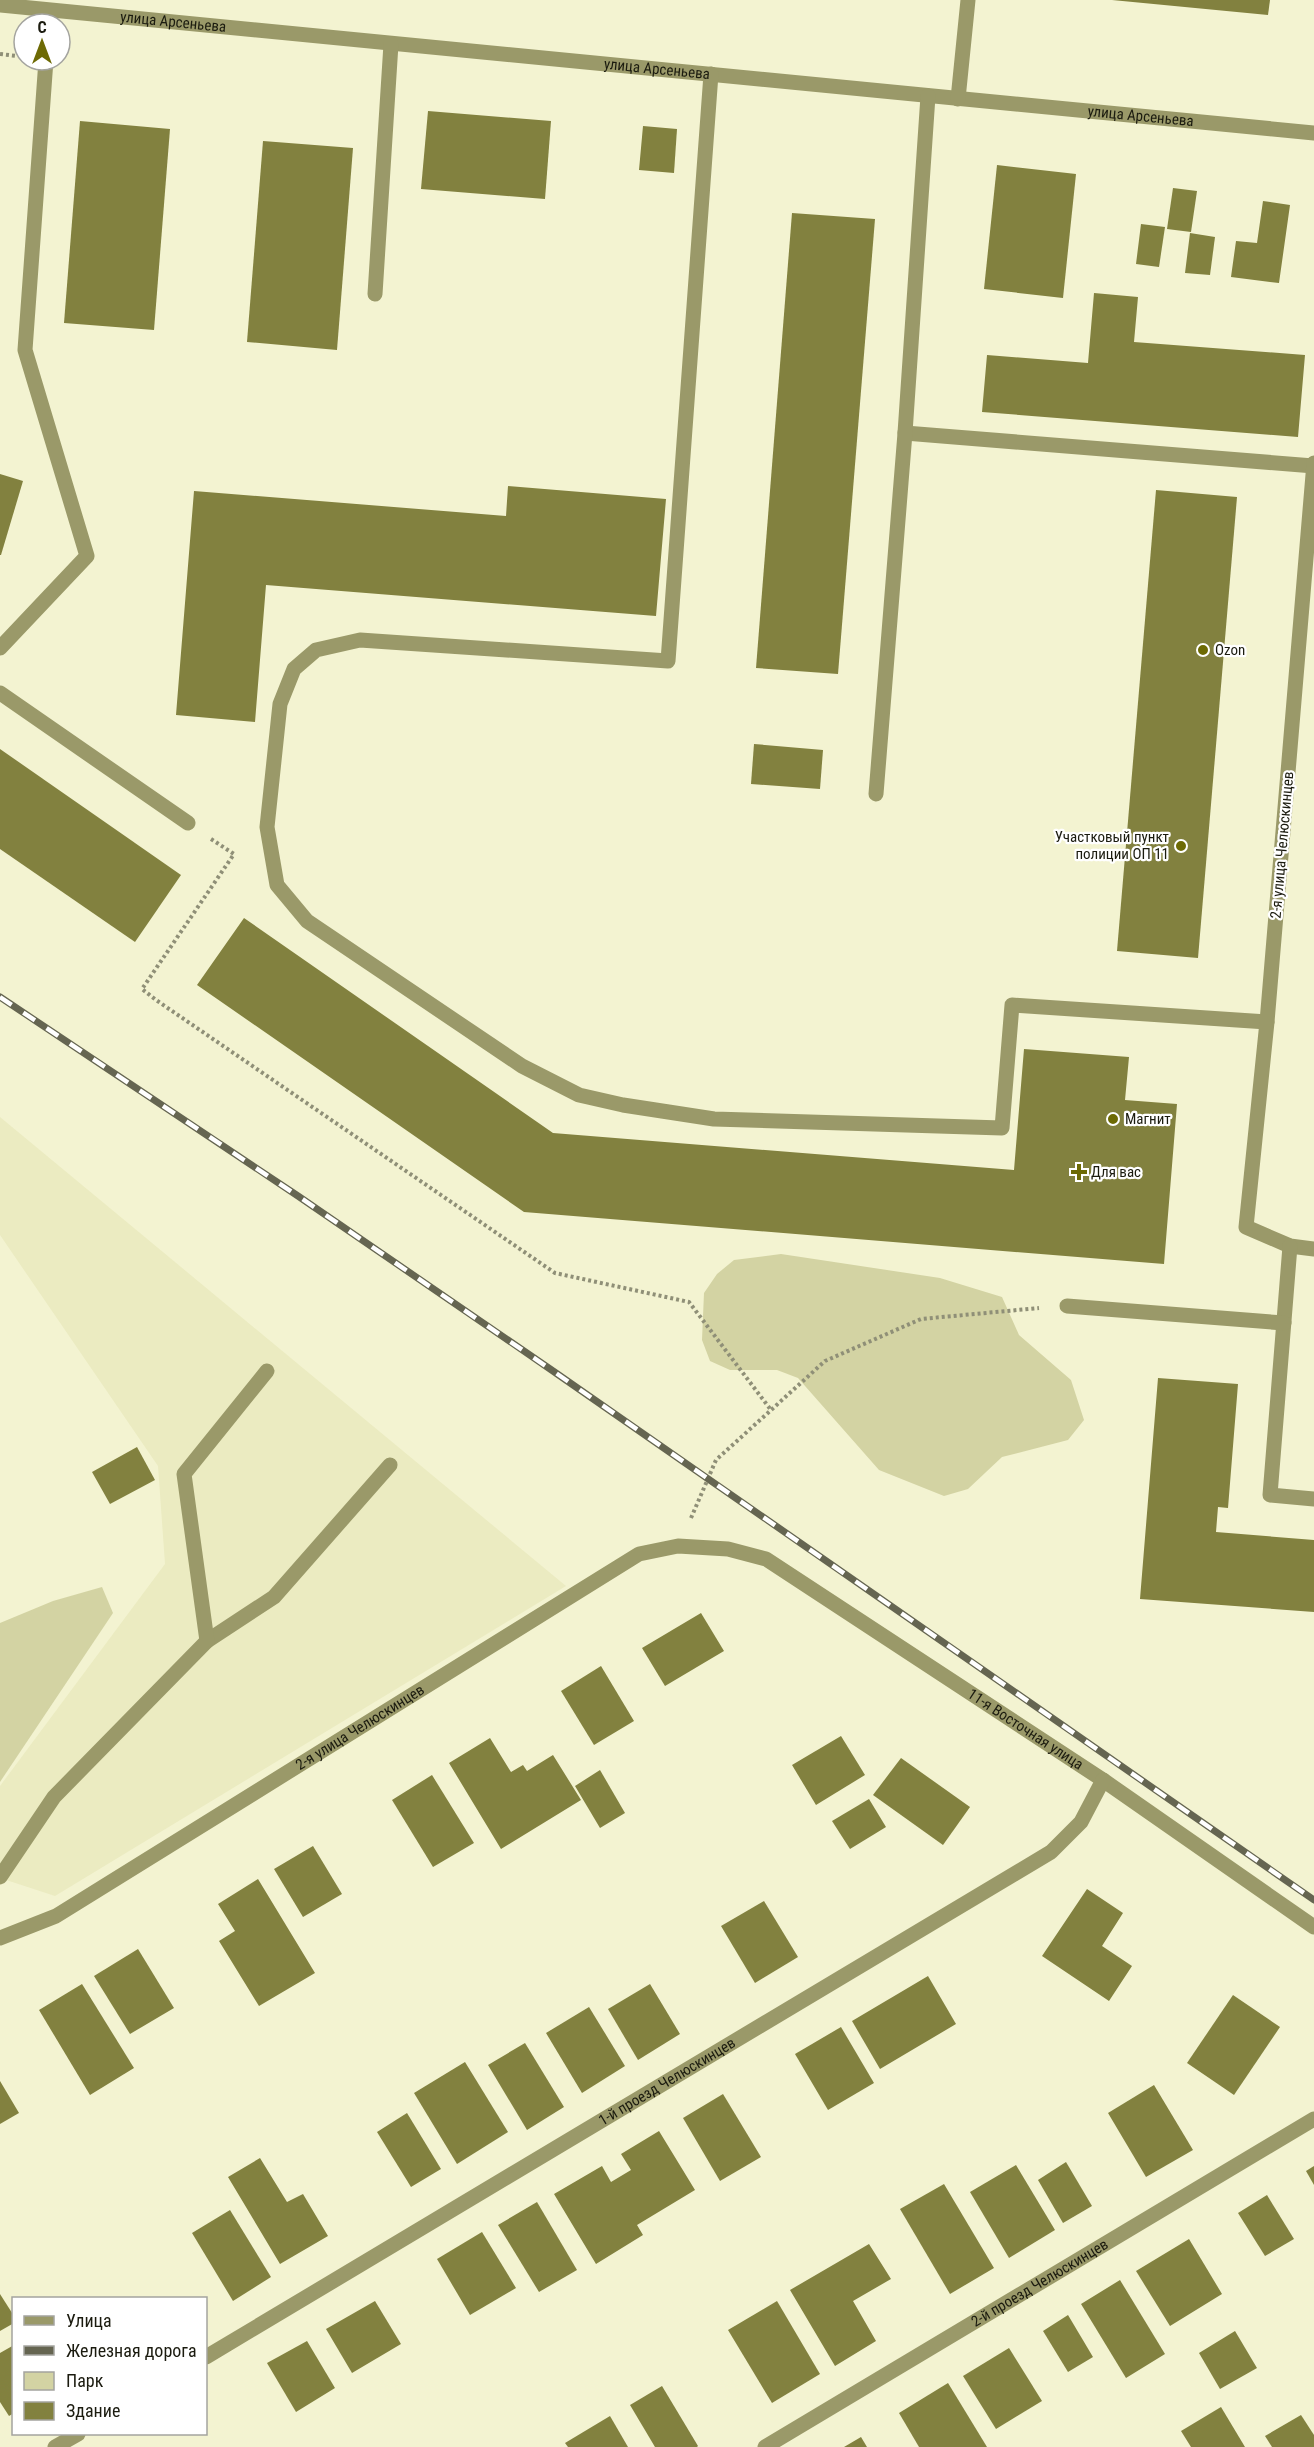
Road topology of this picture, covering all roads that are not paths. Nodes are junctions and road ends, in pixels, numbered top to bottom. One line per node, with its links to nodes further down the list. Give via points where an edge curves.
1 (968, 0): 9 (street)
2 (0, 5): 3 (street, улица Арсеньева)
3 (29, 12)
4 (72, 19): 5 (street, улица Арсеньева)
5 (391, 44): 7 (street, улица Арсеньева); 11 (street)
6 (45, 72): 14 (street, via 25,350 87,556)
7 (711, 74): 8 (street, улица Арсеньева); 18 (street, via 668,661 360,640 316,650 294,669 280,704 267,826 277,885 307,921 522,1066 579,1095 714,1119 1002,1128 1012,1005)
8 (928, 96): 9 (street, улица Арсеньева); 12 (street)
9 (958, 99): 10 (street, улица Арсеньева)
10 (1314, 133)
11 (375, 294)
12 (905, 433): 13 (street); 16 (street)
13 (1314, 464): 18 (street, 2-я улица Челюскинцев)
14 (0, 648)
15 (0, 693): 17 (street)
16 (876, 794)
17 (188, 823)
18 (1268, 1022): 19 (street, 2-я улица Челюскинцев, via 1246,1227)
19 (1290, 1246): 20 (street); 22 (street)
20 (1314, 1249)
21 (1067, 1306): 22 (street)
22 (1284, 1323): 25 (street, via 1270,1495)
23 (267, 1371): 27 (street, via 184,1474)
24 (390, 1465): 27 (street, via 274,1597)
25 (1314, 1498)
26 (728, 1549): 28 (street, 11-я Восточная улица, via 766,1559); 31 (street, 2-я улица Челюскинцев, via 678,1546 639,1554 56,1917)
27 (207, 1641): 29 (street, via 54,1797)
28 (1103, 1780): 30 (street, 11-я Восточная улица); 33 (street, 1-й проезд Челюскинцев, via 1081,1822 1051,1852)
29 (0, 1877)
30 (1314, 1928)
31 (0, 1938)
32 (1314, 2120): 36 (street, 2-й проезд Челюскинцев)
33 (207, 2356)
34 (75, 2435): 35 (street)
35 (55, 2447)
36 (765, 2447)

